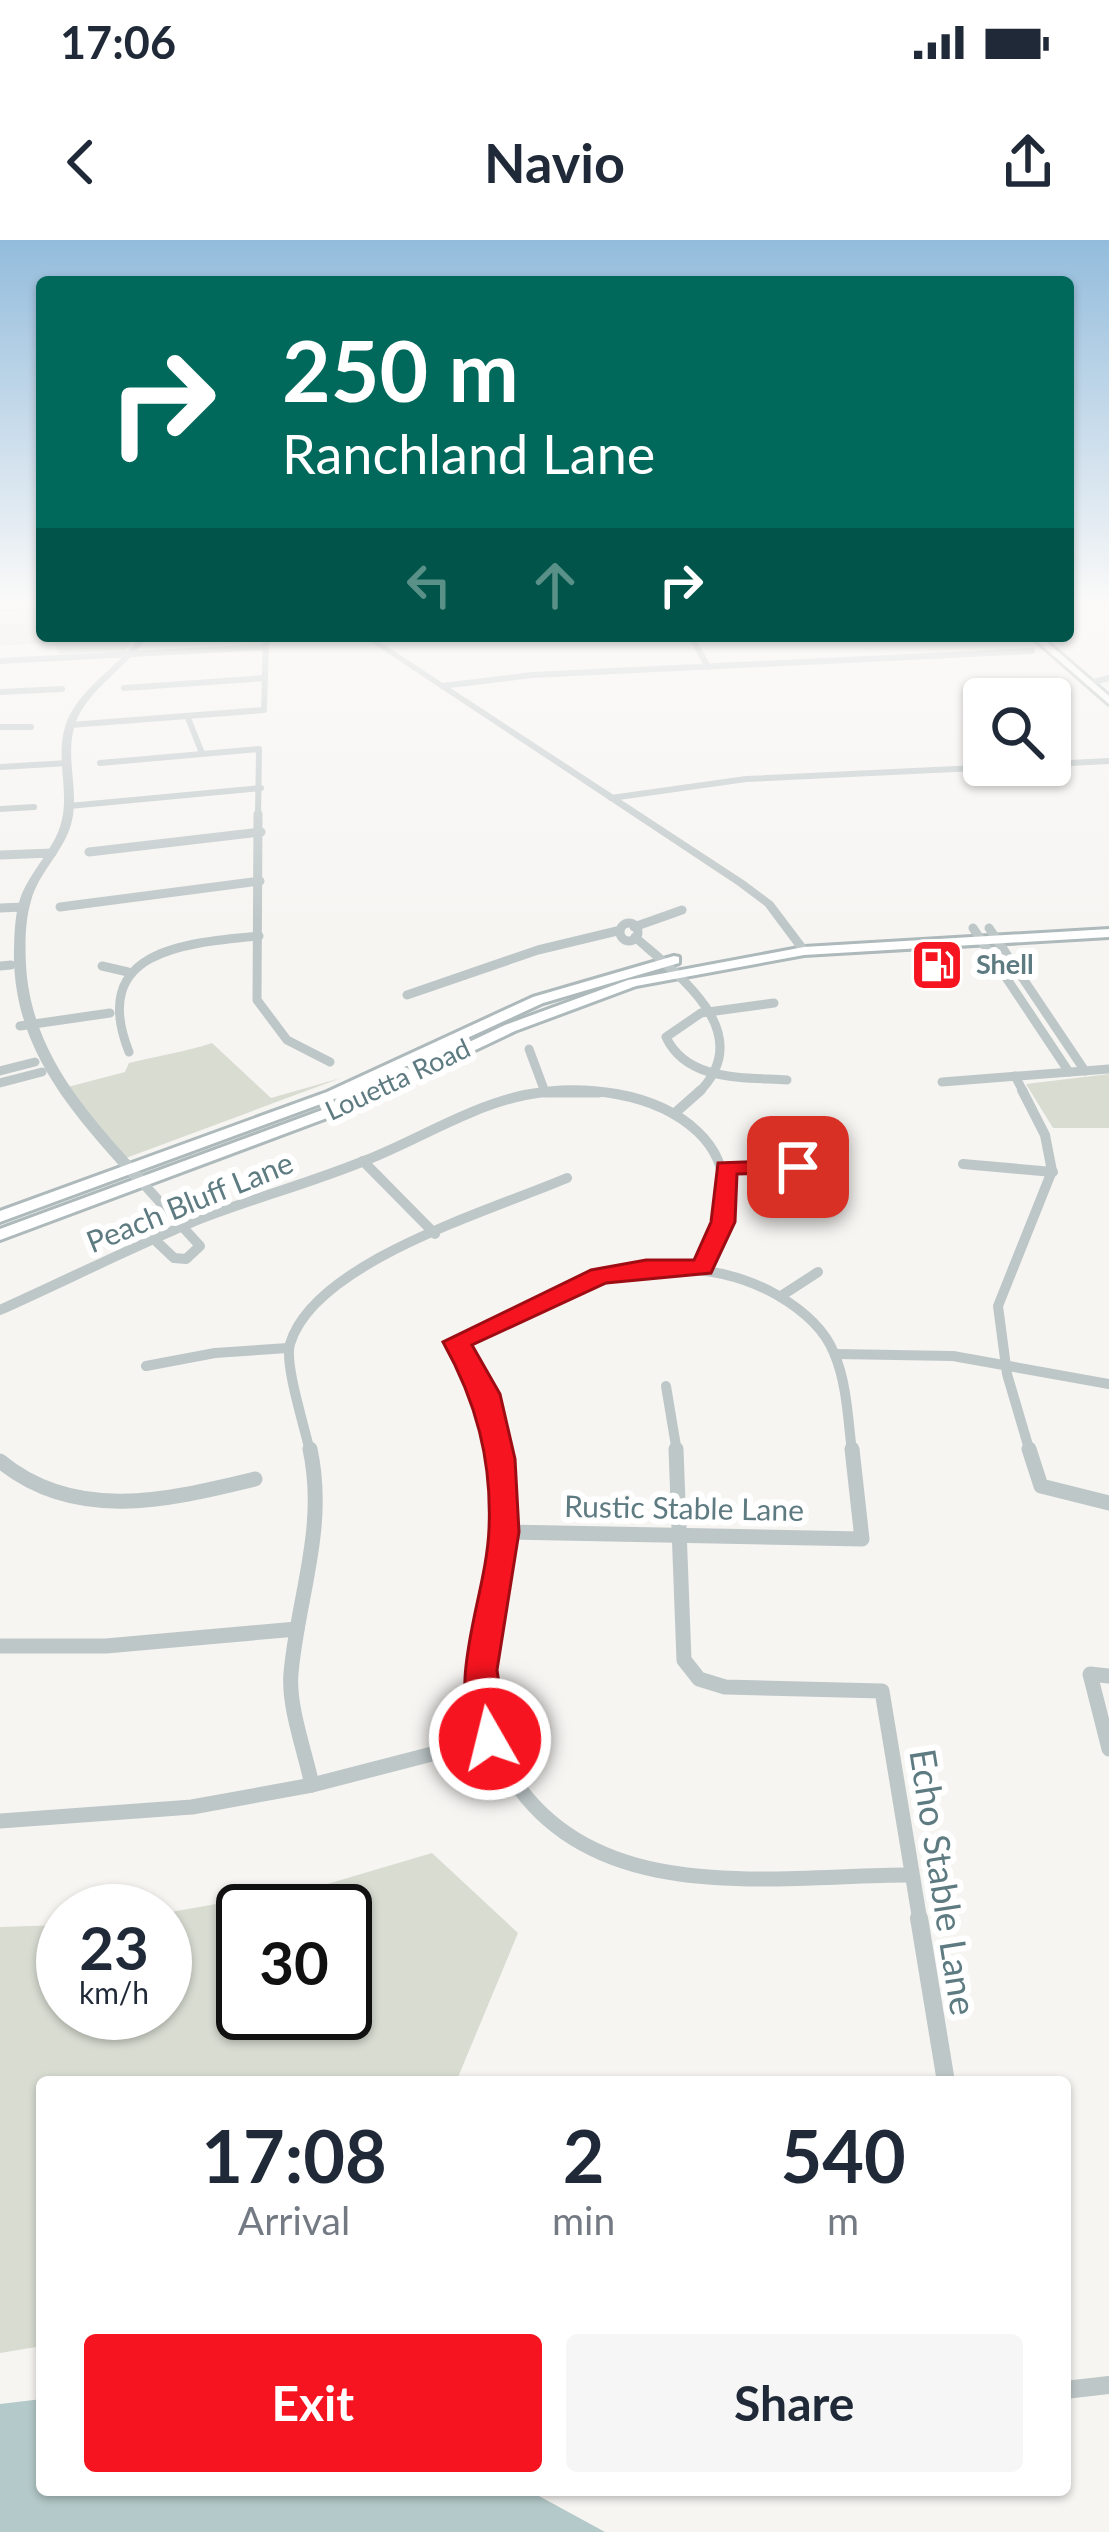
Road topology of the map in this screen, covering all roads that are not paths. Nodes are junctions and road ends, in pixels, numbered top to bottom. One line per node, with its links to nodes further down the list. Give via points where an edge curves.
1 (80, 711): 5 (street)
2 (256, 711): 4 (street)
3 (480, 711): 18 (street)
4 (188, 718): 5 (street); 8 (street)
5 (70, 725): 11 (street)
6 (0, 727): 7 (street)
7 (31, 727)
8 (202, 753): 12 (street); 17 (street, via 259,749)
9 (1109, 761): 10 (street)
10 (1094, 762): 13 (street); 16 (street)
11 (68, 763): 14 (street); 19 (street)
12 (100, 763)
13 (1071, 763)
14 (0, 767)
15 (963, 769): 18 (street, via 746,779)
16 (1109, 778)
17 (261, 788): 19 (street); 22 (street)
18 (611, 798): 36 (street, via 758,896)
19 (69, 806): 24 (street)
20 (34, 807): 21 (street)
21 (0, 809)
22 (261, 832): 23 (street); 26 (street)
23 (88, 852)
24 (52, 853): 25 (street); 27 (street)
25 (0, 855)
26 (260, 881): 28 (street); 35 (street)
27 (23, 907): 29 (street); 37 (street)
28 (60, 907)
29 (0, 908)
30 (682, 910): 32 (street)
31 (1109, 921): 34 (main road)
32 (635, 932): 39 (street); 41 (street, via 538,950)
33 (1109, 932): 34 (main road)
34 (984, 934): 36 (main road, Louetta Road); 42 (street); 44 (street)
35 (259, 936): 40 (street, via 195,944); 43 (street)
36 (801, 946): 39 (main road, Louetta Road)
37 (5, 965): 50 (street)
38 (102, 966): 40 (street)
39 (668, 968): 47 (street); 49 (main road, Louetta Road); 51 (main road, Louetta Road)
40 (128, 972): 48 (street)
41 (407, 995)
42 (1036, 998): 44 (street); 58 (street)
43 (257, 1000): 45 (street); 54 (street, via 287,1040)
44 (1022, 1000): 59 (street)
45 (240, 1001)
46 (774, 1004): 47 (street)
47 (715, 1010): 60 (street, via 724,1041); 60 (street, via 675,1024 666,1037 669,1052 685,1064)
48 (110, 1013): 50 (street); 53 (street)
49 (494, 1018): 51 (main road); 66 (main road, Louetta Road)
50 (20, 1026): 55 (street)
51 (510, 1028): 67 (main road, Louetta Road)
52 (529, 1049): 65 (street)
53 (129, 1052)
54 (330, 1062)
55 (38, 1067): 57 (street); 64 (street); 74 (street)
56 (1109, 1069): 58 (street)
57 (0, 1071)
58 (1085, 1071): 59 (street)
59 (1069, 1072): 61 (street)
60 (718, 1073): 62 (street); 68 (street)
61 (1016, 1076): 63 (street); 73 (street, via 1048,1134)
62 (787, 1080)
63 (942, 1082)
64 (0, 1083)
65 (545, 1092): 68 (street, Peach Bluff Lane, via 592,1091); 69 (street, Peach Bluff Lane, via 498,1102)
66 (332, 1095): 67 (main road); 74 (main road, Louetta Road)
67 (346, 1106): 74 (main road, Louetta Road)
68 (675, 1113): 72 (street, via 713,1145)
69 (362, 1162): 77 (street, Peach Bluff Lane); 78 (street)
70 (963, 1164): 73 (street)
71 (798, 1167): 72 (street)
72 (726, 1168): 81 (street, via 723,1222)
73 (1053, 1172): 87 (street, via 998,1304)
74 (133, 1173): 76 (main road, Louetta Road); 77 (street); 79 (main road, Louetta Road)
75 (567, 1178): 78 (street)
76 (0, 1217)
77 (184, 1227): 80 (street, Peach Bluff Lane); 80 (street, via 200,1246 197,1254 174,1258)
78 (435, 1234): 85 (street, via 355,1268 308,1307)
79 (0, 1235)
80 (156, 1241): 84 (street, Peach Bluff Lane)
81 (703, 1268): 83 (street); 94 (street, via 600,1276 457,1342 486,1394 501,1459)
82 (818, 1273): 83 (street)
83 (781, 1296): 86 (street)
84 (0, 1310)
85 (288, 1348): 88 (street); 96 (street, via 318,1488 316,1544)
86 (836, 1354): 87 (street, via 889,1351); 95 (street, Rustic Stable Lane, via 862,1539)
87 (1006, 1364): 89 (street); 93 (street, via 1041,1486)
88 (146, 1366)
89 (1109, 1384)
90 (666, 1386): 95 (street)
91 (0, 1461): 92 (street, via 19,1481 119,1502)
92 (255, 1479)
93 (1109, 1503)
94 (504, 1532): 95 (street, Rustic Stable Lane); 99 (street, via 480,1670)
95 (681, 1536): 103 (street, Echo Stable Lane, via 684,1660 699,1679 725,1687 882,1691)
96 (297, 1629): 97 (street, via 106,1646); 101 (street, via 290,1678)
97 (0, 1646)
98 (1109, 1676): 100 (street, via 1090,1674)
99 (490, 1739): 101 (street); 103 (street, via 525,1798 570,1838 627,1864 691,1875)
100 (1109, 1749)
101 (312, 1785): 102 (street, via 192,1807)
102 (0, 1821)
103 (910, 1875): 104 (street, Echo Stable Lane)
104 (945, 2076)
105 (1109, 2385): 106 (street)
106 (1071, 2389)

